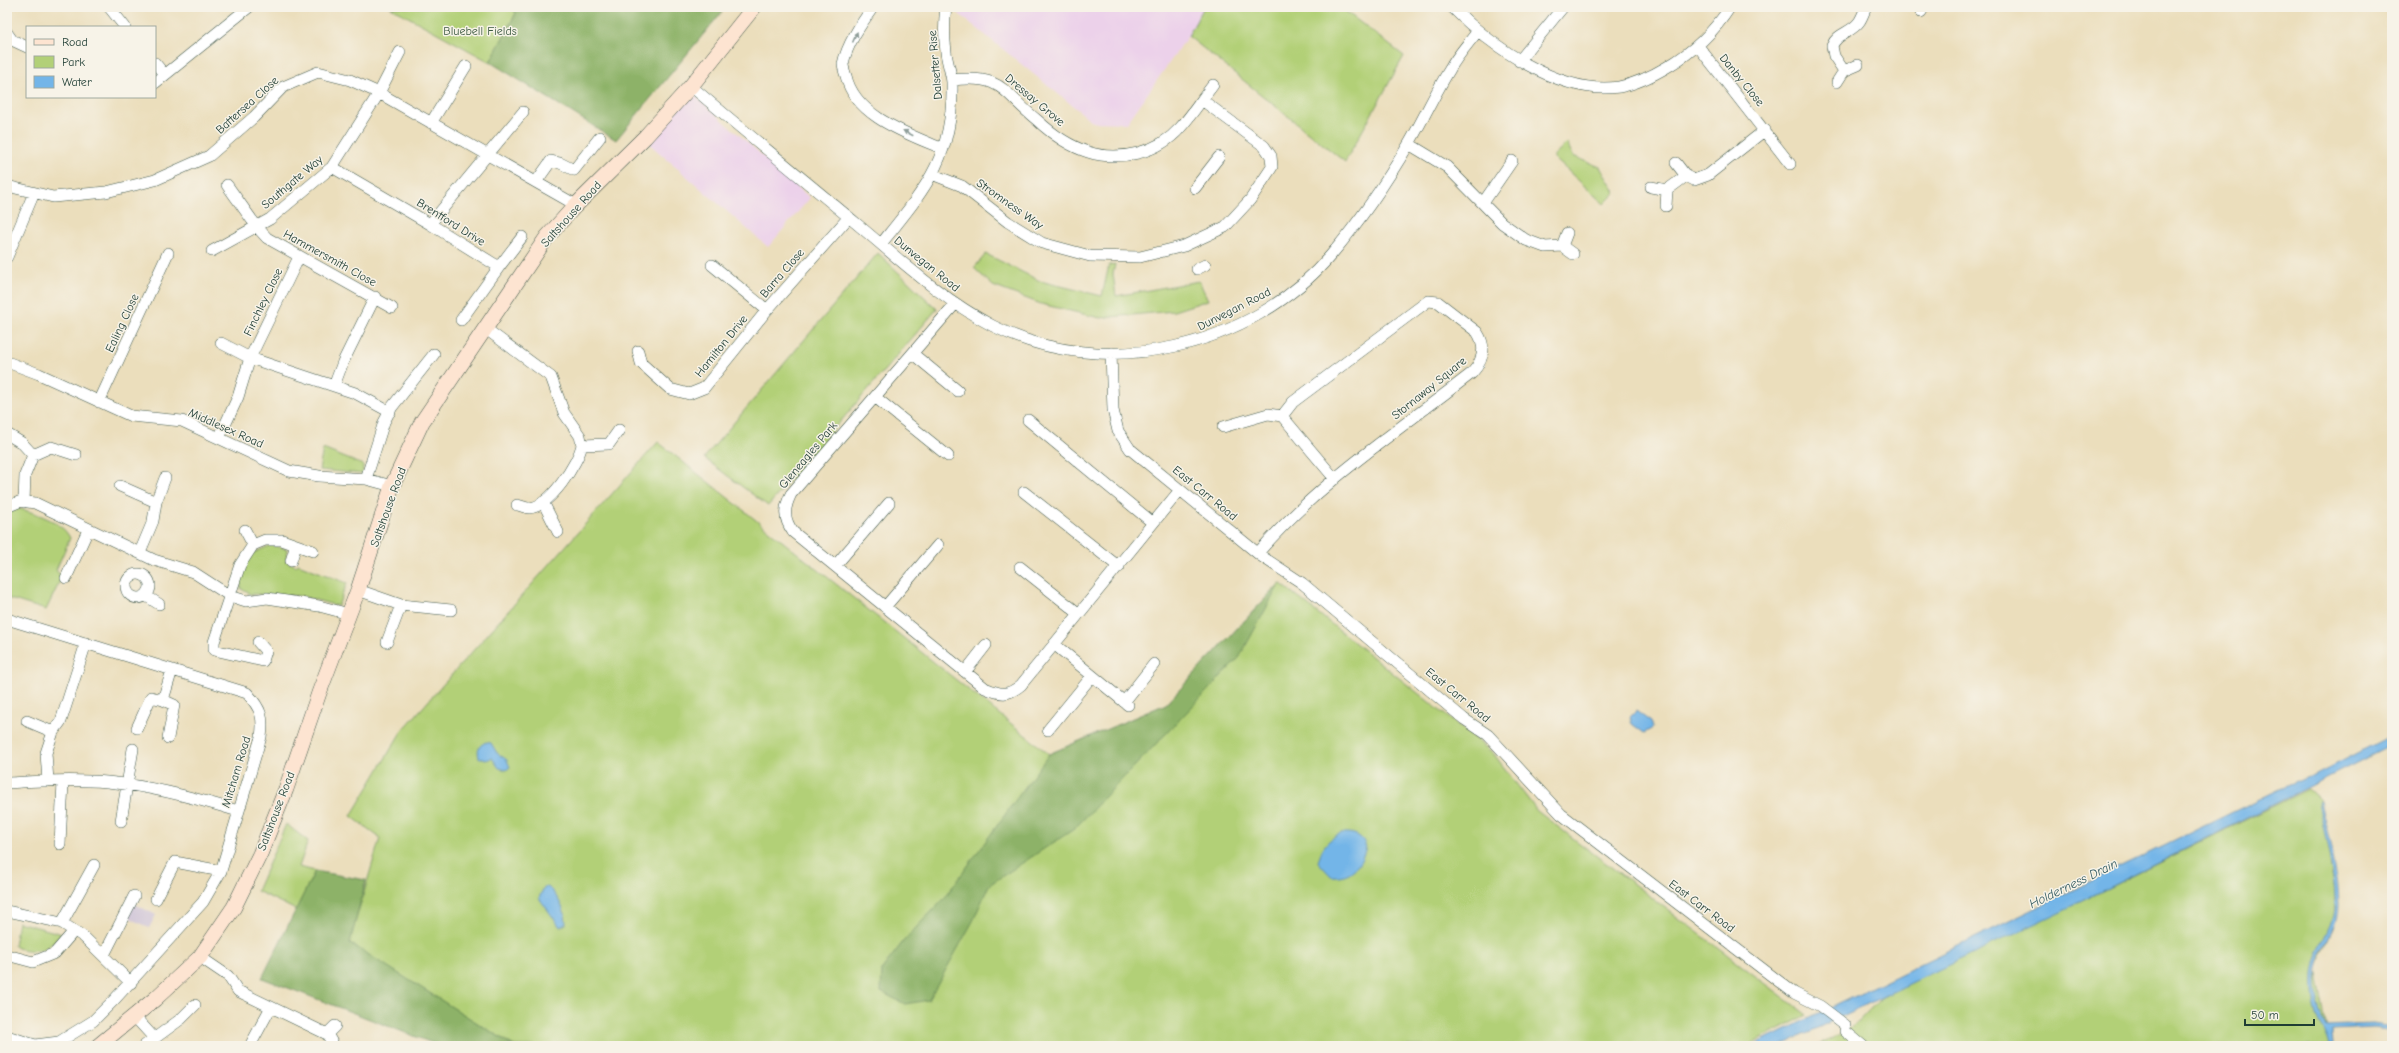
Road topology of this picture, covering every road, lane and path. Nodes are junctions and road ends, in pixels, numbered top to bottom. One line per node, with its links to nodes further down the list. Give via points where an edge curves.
1 (249, 7): 21 (street)
2 (754, 7): 26 (main road, Saltshouse Road)
3 (873, 7): 34 (street, one-way to 3, via 885,121 855,98 848,87 843,65 855,34)
4 (946, 7): 22 (street, Dalsetter Rise, via 945,47)
5 (1452, 7): 11 (street)
6 (1562, 7): 16 (street)
7 (1730, 7): 14 (street)
8 (1866, 7): 20 (street, via 1859,22 1848,32 1840,35 1832,46 1834,56)
9 (112, 8): 10 (street)
10 (124, 26)
11 (1477, 32): 16 (street); 33 (street, Dunvegan Road, via 1451,68)
12 (10, 36): 13 (street)
13 (26, 46)
14 (1698, 46): 16 (street, via 1658,73 1618,87 1583,86 1552,77); 31 (street, Danby Close)
15 (400, 52): 27 (street, Southgate Way)
16 (1519, 61)
17 (156, 64): 21 (street)
18 (1858, 64): 20 (street)
19 (466, 66): 30 (street)
20 (1844, 71): 24 (street)
21 (164, 74): 23 (street)
22 (952, 80): 28 (street, Dressay Grove, via 988,80 1000,86 1037,121 1068,143 1088,152 1109,155 1139,154 1164,141 1180,129); 34 (street, Dalsetter Rise, via 951,119)
23 (156, 82)
24 (1837, 82)
25 (1213, 85): 28 (street, Dressay Grove)
26 (691, 86): 51 (main road, Saltshouse Road, via 645,137); 53 (street, Dunvegan Road, via 754,141)
27 (379, 93): 30 (street, Battersea Close); 40 (street, Southgate Way); 49 (street, Battersea Close, via 350,80 318,72 283,87 254,117 209,156 155,180 106,192 68,196 53,197)
28 (1202, 100): 41 (street, Stromness Way, via 1264,146 1271,156 1272,167 1250,200 1225,227 1184,246 1140,257 1090,256 1042,242 1008,222 962,186)
29 (523, 112): 35 (street)
30 (431, 123): 35 (street, Battersea Close)
31 (1765, 130): 39 (street, Danby Close); 42 (street, via 1708,175 1694,180)
32 (600, 137): 43 (street, via 574,170 551,161)
33 (1409, 144): 50 (street, via 1447,167); 75 (street, Dunvegan Road, via 1330,257 1299,286 1270,307 1225,331 1191,344 1149,351)
34 (943, 149): 41 (street, Dalsetter Rise)
35 (487, 155): 43 (street, Battersea Close); 54 (street)
36 (1219, 157): 47 (street)
37 (1512, 161): 50 (street)
38 (1676, 163): 42 (street)
39 (1790, 164)
40 (332, 167): 54 (street, Brentford Drive); 55 (street, Southgate Way, via 319,180)
41 (934, 175): 58 (street, Dalsetter Rise)
42 (1686, 176): 48 (street)
43 (536, 182): 51 (street, Battersea Close)
44 (228, 185): 55 (street, Southgate Way)
45 (7, 186): 49 (street, Battersea Close)
46 (1651, 187): 48 (street)
47 (1195, 188)
48 (1667, 190): 52 (street)
49 (34, 192): 63 (street)
50 (1483, 203): 59 (street, via 1502,223 1526,240 1545,247)
51 (576, 205): 72 (main road, Saltshouse Road, via 547,237)
52 (1666, 206)
53 (849, 217): 58 (street, Dunvegan Road); 70 (street, Barra Close)
54 (430, 224): 66 (street, Brentford Drive)
55 (257, 227): 60 (street, Southgate Way); 64 (street, Hammersmith Close, via 267,238)
56 (1567, 232): 59 (street)
57 (522, 237): 66 (street)
58 (881, 244): 68 (street, Dunvegan Road)
59 (1562, 246): 62 (street)
60 (212, 251)
61 (168, 254): 83 (street, Ealing Close)
62 (1573, 254)
63 (7, 257)
64 (299, 257): 67 (street, Hammersmith Close); 78 (street, Finchley Close)
65 (712, 265): 70 (street, Barra Close)
66 (499, 268): 71 (street)
67 (375, 298): 69 (street, Hammersmith Close); 80 (street)
68 (955, 304): 75 (street, Dunvegan Road, via 995,327 1021,337 1072,350); 77 (street, Gleneagles Park)
69 (392, 308)
70 (767, 310): 74 (street, Hamilton Drive, via 704,388 690,394 670,388 641,363)
71 (461, 320)
72 (486, 329): 91 (street, via 551,377 564,413 580,436); 99 (main road, Saltshouse Road, via 422,422)
73 (221, 343): 78 (street)
74 (638, 352)
75 (1111, 353): 100 (street, East Carr Road, via 1113,410 1118,431 1130,449)
76 (434, 354): 84 (street)
77 (913, 354): 81 (street); 82 (street, Gleneagles Park)
78 (250, 358): 80 (street); 90 (street, Finchley Close, via 238,397)
79 (7, 362): 83 (street, Middlesex Road)
80 (334, 386): 84 (street, via 355,393)
81 (958, 391)
82 (875, 397): 94 (street); 120 (street, Gleneagles Park, via 791,494 784,508 787,524 793,532)
83 (99, 402): 90 (street, Middlesex Road, via 131,416 182,421)
84 (390, 412): 96 (street, via 384,422)
85 (1282, 416): 87 (street, via 1268,414); 97 (street); 97 (street, Stornaway Square, via 1293,402 1428,301 1438,302 1477,332 1483,351 1478,366 1472,373)
86 (1028, 420): 108 (street)
87 (1230, 428)
88 (619, 430): 91 (street, via 609,444)
89 (7, 434): 92 (street, via 22,443)
90 (219, 438): 96 (street, Middlesex Road, via 289,471)
91 (582, 445): 104 (street, via 567,477)
92 (33, 455): 93 (street, via 51,447); 102 (street, via 24,476)
93 (76, 455)
94 (948, 456)
95 (165, 478): 103 (street)
96 (366, 479): 99 (street, Middlesex Road)
97 (1335, 479): 117 (street, Stornaway Square, via 1280,527)
98 (120, 486): 103 (street)
99 (392, 486): 125 (main road, Saltshouse Road)
100 (1180, 490): 108 (street, Gleneagles Park); 117 (street, East Carr Road)
101 (1024, 492): 122 (street)
102 (24, 502): 107 (street); 109 (street, via 35,503)
103 (156, 502): 116 (street, via 153,521)
104 (543, 502): 106 (street, via 530,508); 111 (street)
105 (889, 503): 120 (street)
106 (517, 504)
107 (7, 507)
108 (1153, 523): 122 (street, Gleneagles Park)
109 (88, 530): 116 (street); 124 (street)
110 (245, 530): 113 (street)
111 (558, 532)
112 (938, 544): 130 (street)
113 (253, 545): 114 (street, via 265,540 282,540); 127 (street, via 240,565)
114 (296, 545): 115 (street); 119 (street)
115 (313, 551)
116 (140, 552): 118 (street)
117 (1258, 553): 182 (street, East Carr Road, via 1302,583 1464,719 1488,735 1562,814 1794,993 1820,1006)
118 (154, 560): 123 (street); 127 (street, via 193,572)
119 (291, 561)
120 (835, 566): 130 (street, Gleneagles Park)
121 (1020, 567): 131 (street)
122 (1119, 567): 131 (street, Gleneagles Park)
123 (144, 576): 126 (street, via 150,585); 126 (street, via 132,575 126,586 131,596)
124 (66, 578)
125 (358, 590): 129 (street); 132 (main road, Saltshouse Road)
126 (146, 596): 128 (street)
127 (230, 596): 132 (street, via 246,601 267,598); 136 (street, via 214,642 214,650 263,661 266,651)
128 (159, 604)
129 (401, 605): 133 (street); 135 (street)
130 (885, 607): 142 (street, Gleneagles Park)
131 (1078, 613): 138 (street, Gleneagles Park)
132 (349, 614): 167 (main road, Saltshouse Road, via 260,854 234,907)
133 (445, 614)
134 (7, 619): 137 (street, Mitcham Road)
135 (392, 639)
136 (258, 642)
137 (86, 643): 141 (street, Mitcham Road); 148 (street, via 61,721)
138 (1054, 644): 142 (street, Gleneagles Park, via 1012,692 1001,695 985,688); 143 (street)
139 (986, 645): 142 (street)
140 (1154, 664): 143 (street, via 1126,704)
141 (172, 670): 144 (street); 155 (street, Mitcham Road, via 247,693 256,703 263,721 261,737)
142 (965, 672)
143 (1092, 676): 147 (street)
144 (163, 700): 146 (street, via 151,697); 149 (street, via 174,705)
145 (27, 721): 148 (street)
146 (137, 728)
147 (1048, 730)
148 (53, 732): 151 (street, via 46,753)
149 (168, 738)
150 (134, 754): 154 (street)
151 (48, 781): 152 (street); 153 (street)
152 (63, 782): 154 (street, via 107,782); 157 (street)
153 (7, 783)
154 (126, 786): 155 (street, via 202,800); 156 (street)
155 (238, 811): 159 (street, Mitcham Road)
156 (122, 821)
157 (60, 844)
158 (94, 865): 163 (street)
159 (221, 872): 161 (street, via 175,862); 168 (street, Mitcham Road, via 203,902)
160 (134, 896): 166 (street)
161 (156, 899)
162 (7, 911): 163 (street)
163 (62, 923): 164 (street)
164 (74, 931): 165 (street, via 55,953 33,962); 166 (street)
165 (7, 955)
166 (104, 955): 168 (street)
167 (200, 957): 170 (street, via 228,976 238,991); 171 (main road, Saltshouse Road)
168 (131, 983): 176 (street, Mitcham Road, via 93,1021)
169 (196, 1005): 175 (street)
170 (271, 1007): 173 (street); 177 (street)
171 (134, 1016): 175 (street); 179 (main road, Saltshouse Road)
172 (335, 1026): 173 (street)
173 (327, 1034): 181 (street)
174 (7, 1036): 178 (street)
175 (154, 1038): 180 (street)
176 (60, 1044): 178 (street)
177 (251, 1044)
178 (31, 1045)
179 (98, 1046)
180 (144, 1046)
181 (334, 1046)
182 (1863, 1046)

